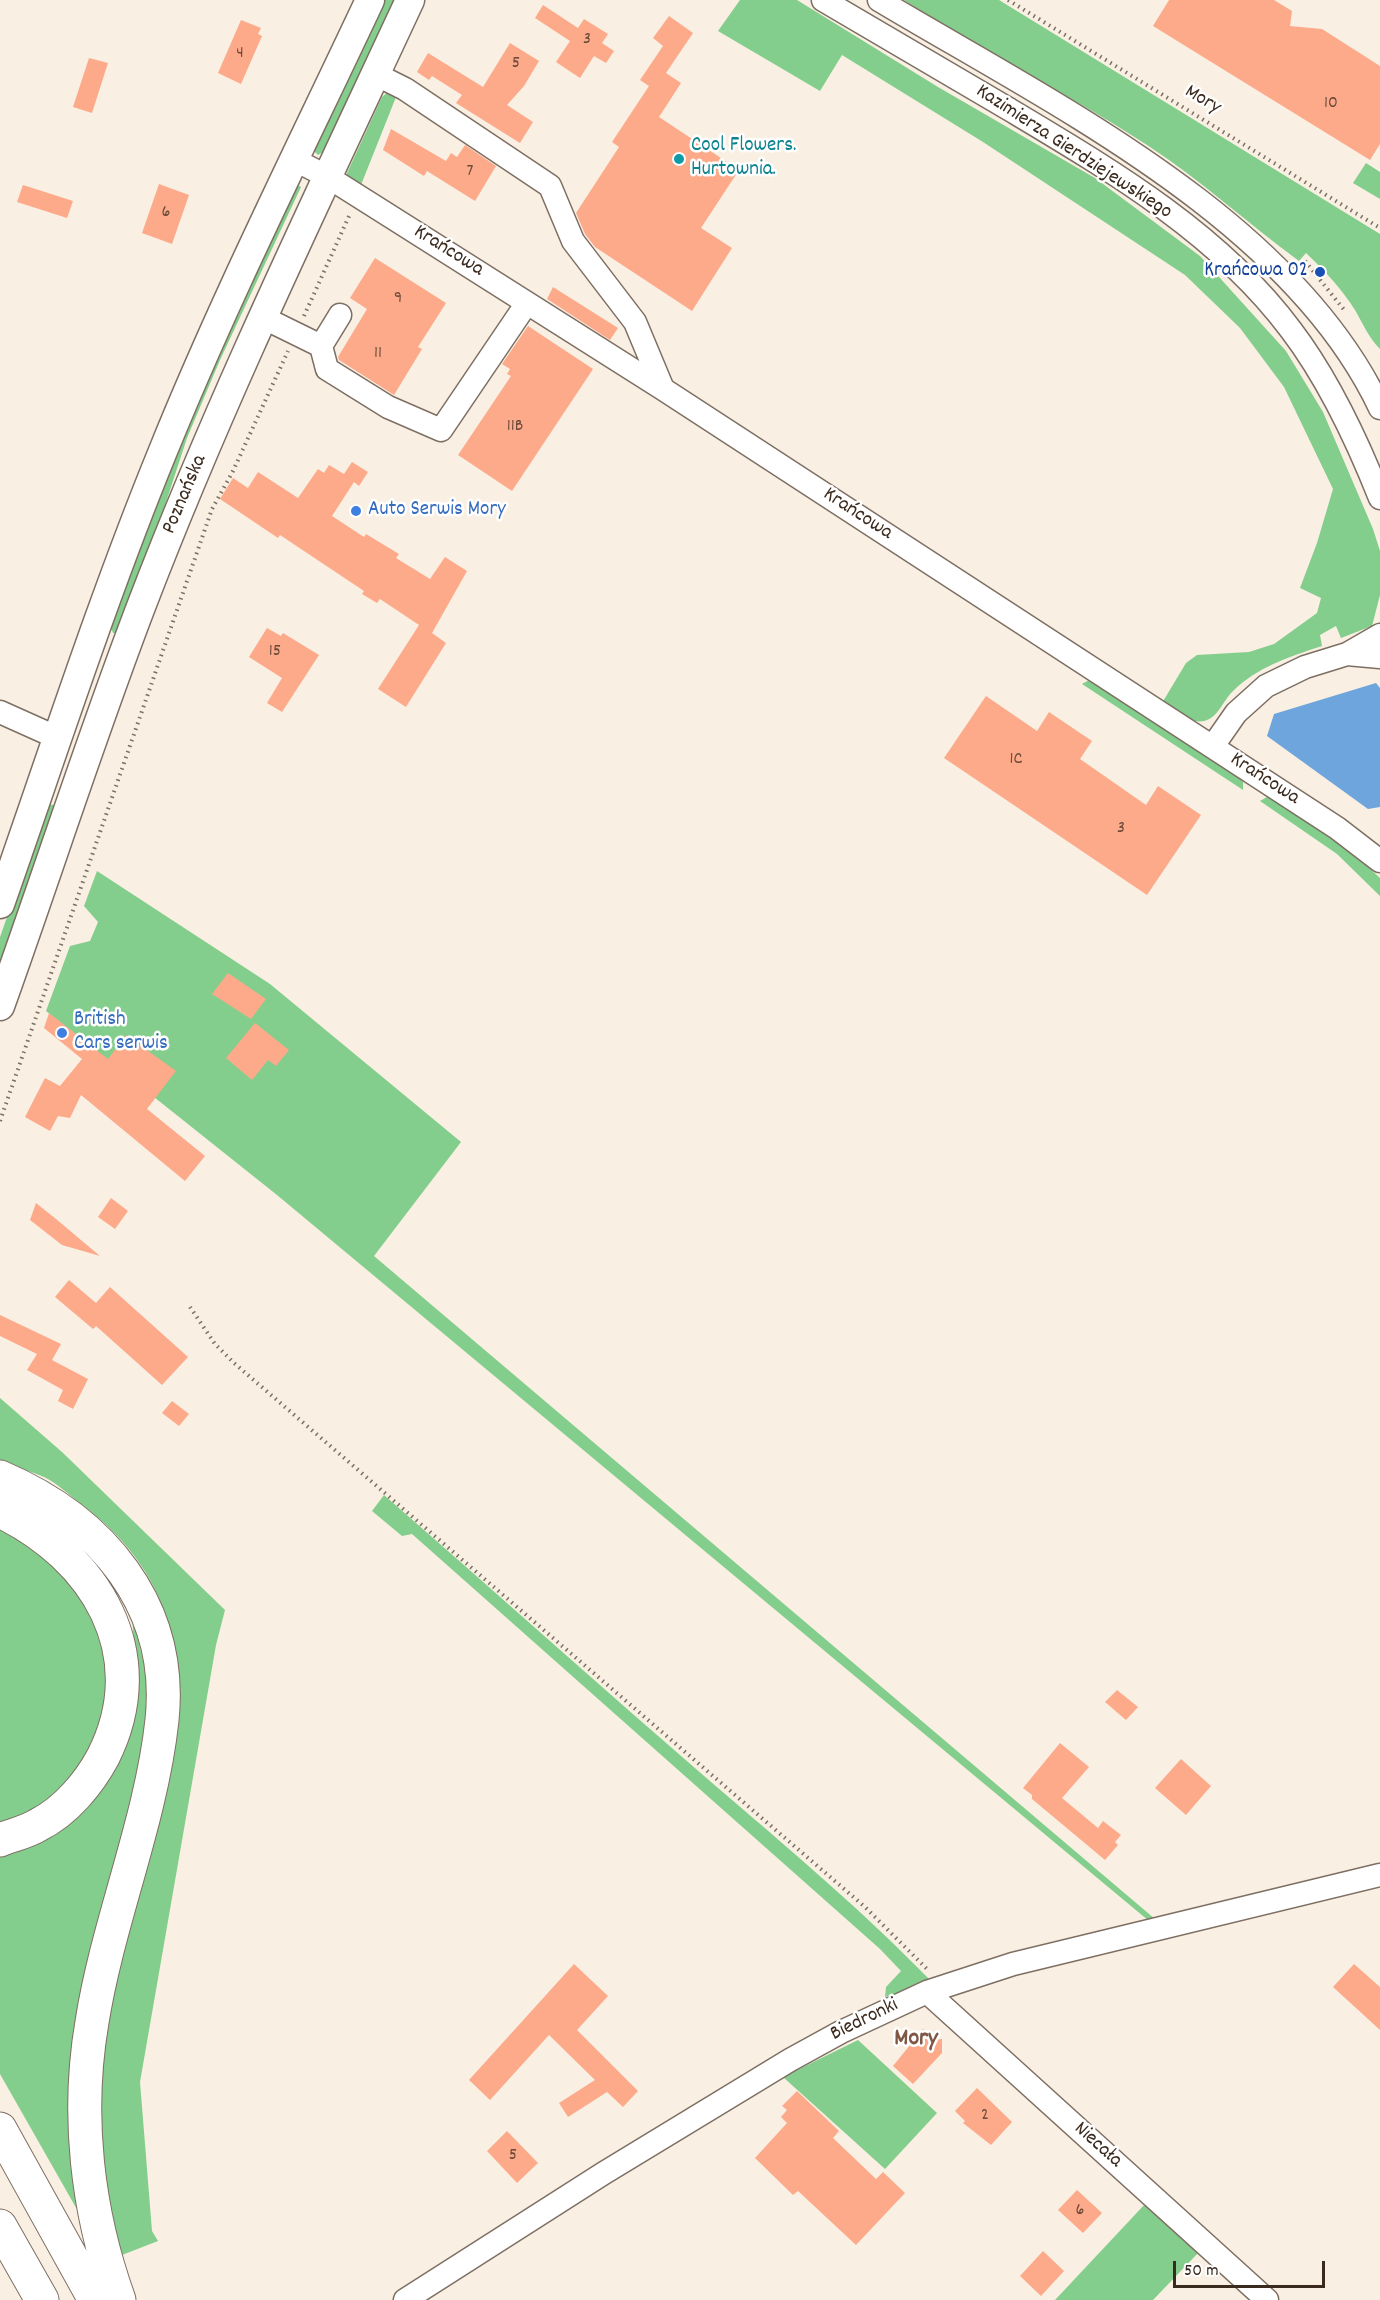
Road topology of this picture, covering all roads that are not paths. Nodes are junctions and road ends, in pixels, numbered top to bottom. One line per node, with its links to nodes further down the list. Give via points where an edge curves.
1 (370, 0): 6 (main road, Poznańska)
2 (410, 0): 5 (main road, Poznańska)
3 (823, 0): 14 (street, Kazimierza Gierdziejewskiego, via 1057,138 1143,193 1218,251 1285,323 1317,367)
4 (879, 0): 13 (street, Kazimierza Gierdziejewskiego, via 1157,168 1233,225 1302,294 1347,352)
5 (375, 74): 7 (main road, Poznańska); 12 (street, via 405,89 550,186 573,241 635,322)
6 (295, 160): 7 (street, Krańcowa); 19 (main road, Poznańska, via 163,451)
7 (328, 177): 8 (street, Krańcowa); 10 (main road, Poznańska)
8 (527, 303): 11 (street, via 441,430 388,407 327,369); 12 (street, Krańcowa)
9 (340, 315): 11 (street)
10 (262, 317): 11 (street); 23 (main road, Poznańska, via 141,606)
11 (321, 346)
12 (663, 389): 20 (street, Krańcowa)
13 (1380, 408)
14 (1380, 498)
15 (1380, 635): 16 (street)
16 (1347, 654): 17 (street); 20 (street, via 1305,667 1266,686 1236,713)
17 (1380, 657)
18 (0, 712): 19 (street)
19 (58, 738): 22 (main road, Poznańska)
20 (1213, 746): 21 (street, Krańcowa)
21 (1380, 861)
22 (0, 904)
23 (0, 1006)
24 (0, 1478): 33 (highway, via 55,1505 102,1544 132,1582 148,1614 159,1652 162,1719 156,1754 104,1964 84,2080 89,2181)
25 (0, 1511): 26 (highway, via 50,1541 69,1558 99,1597 111,1618 121,1654 123,1694 116,1731 93,1776 68,1803 39,1825)
26 (0, 1840)
27 (1380, 1875): 28 (street, Biedronki, via 1013,1964)
28 (936, 1989): 34 (street, Biedronki, via 790,2060); 35 (street, Niecała)
29 (0, 2129): 32 (highway)
30 (0, 2226): 31 (highway)
31 (42, 2300)
32 (95, 2300)
33 (119, 2300)
34 (405, 2300)
35 (1267, 2300)

